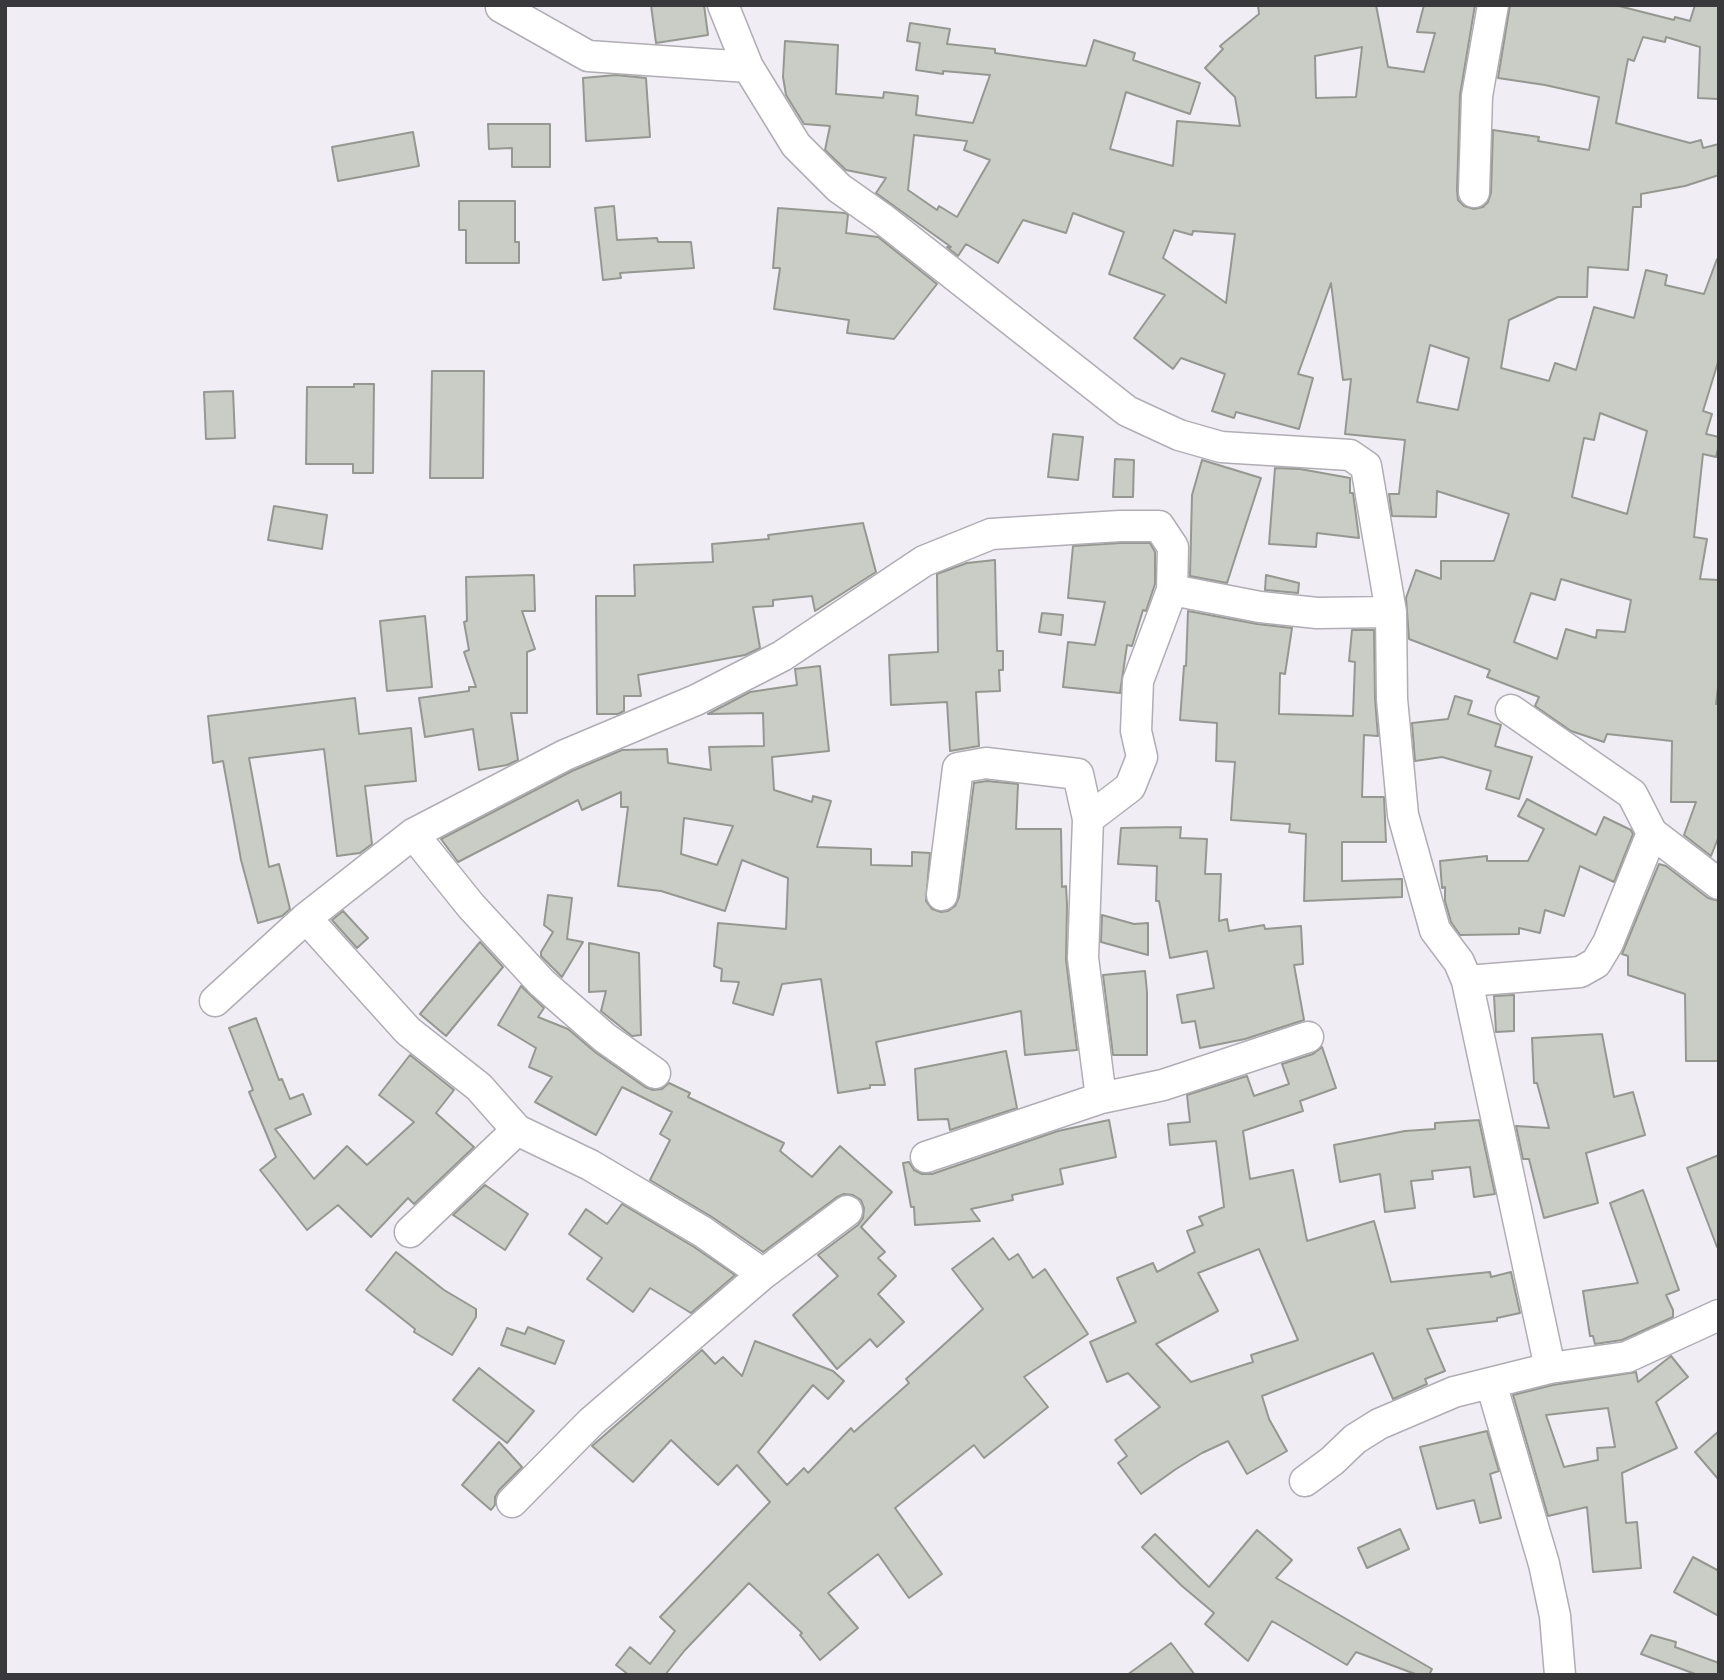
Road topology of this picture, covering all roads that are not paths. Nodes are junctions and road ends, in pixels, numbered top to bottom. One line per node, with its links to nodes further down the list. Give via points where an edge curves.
1 (723, 5): 4 (street)
2 (1493, 5): 5 (street, via 1477,96)
3 (500, 8): 4 (street, via 588,56)
4 (748, 67): 7 (street, via 796,145 839,188 1128,411 1180,435 1221,447 1350,455 1366,466)
5 (1474, 192)
6 (1172, 590): 7 (street, via 1272,608); 9 (street, via 1138,681 1136,731 1142,757 1130,787); 11 (street, via 1173,547 1159,526 991,534 924,561 782,656 565,755)
7 (1391, 612): 15 (street, via 1392,699 1403,815 1435,930)
8 (1511, 710): 10 (street, via 1632,794)
9 (1088, 819): 13 (street, via 1078,774 986,763 957,768); 19 (street, via 1083,958)
10 (1652, 833): 12 (street); 15 (street, via 1596,963 1580,972)
11 (413, 834): 14 (street); 18 (street, via 542,983 605,1038)
12 (1719, 884)
13 (942, 895)
14 (306, 918): 16 (street); 20 (street, via 408,1031 479,1087)
15 (1467, 981): 26 (street)
16 (215, 1001)
17 (1308, 1037): 19 (street, via 1163,1085)
18 (655, 1073)
19 (1101, 1098): 21 (street)
20 (517, 1130): 23 (street); 24 (street, via 590,1165 703,1232)
21 (926, 1157)
22 (847, 1211): 24 (street)
23 (410, 1232)
24 (763, 1274): 29 (street, via 591,1422)
25 (1719, 1315): 26 (street, via 1627,1357)
26 (1550, 1368): 27 (street)
27 (1490, 1383): 28 (street, via 1454,1392 1379,1424 1355,1438); 30 (street, via 1544,1564)
28 (1305, 1481)
29 (512, 1502)
30 (1560, 1675)

